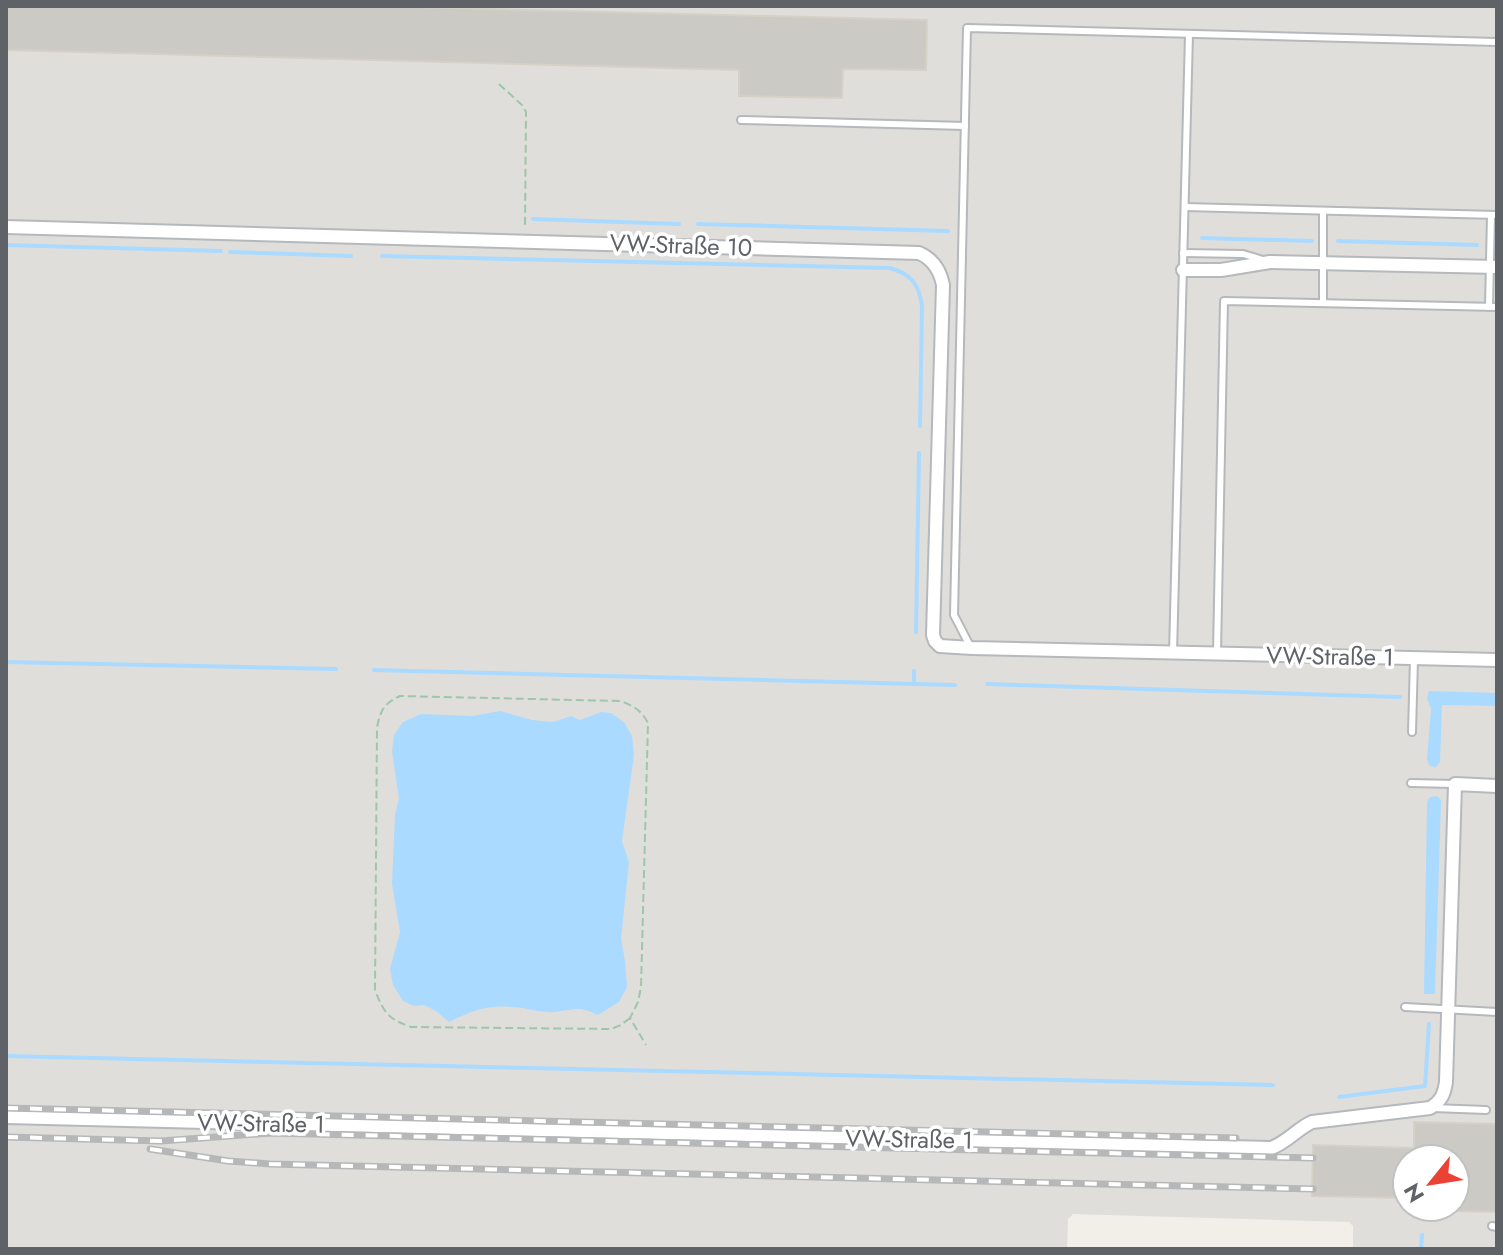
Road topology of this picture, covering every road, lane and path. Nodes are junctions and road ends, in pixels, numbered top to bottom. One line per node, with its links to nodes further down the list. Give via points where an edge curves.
1 (1189, 34): 2 (lane); 5 (lane, via 967,28); 6 (lane)
2 (1497, 42)
3 (499, 84): 10 (path, via 526,112)
4 (741, 120): 5 (lane)
5 (965, 126): 18 (lane, via 954,615)
6 (1185, 207): 7 (lane); 11 (lane)
7 (1323, 211): 8 (lane); 13 (lane)
8 (1494, 215): 14 (lane)
9 (6, 227): 10 (street, VW-Straße 10)
10 (525, 241): 18 (street, VW-Straße 10, via 912,252 932,261 943,285 933,635 940,646)
11 (1183, 253): 12 (lane, via 1243,254); 15 (lane)
12 (1270, 262): 13 (street); 15 (street)
13 (1323, 263): 14 (street); 16 (lane)
14 (1493, 267): 17 (lane)
15 (1183, 270): 19 (lane)
16 (1323, 303): 17 (lane); 20 (lane, via 1224,301)
17 (1493, 307)
18 (972, 648): 19 (street, VW-Straße 1)
19 (1173, 653): 20 (street, VW-Straße 1)
20 (1217, 654): 21 (street, VW-Straße 1)
21 (1414, 658): 22 (street, VW-Straße 1); 23 (lane)
22 (1497, 660)
23 (1412, 732)
24 (1411, 783): 25 (lane)
25 (1455, 784): 26 (street); 28 (street)
26 (1497, 786)
27 (1405, 1007): 28 (lane)
28 (1449, 1008): 29 (lane); 32 (street, via 1445,1093)
29 (1497, 1012)
30 (630, 1018): 30 (path, via 638,1002 641,971 648,723 642,712 620,701 400,696 387,702 377,727 375,990 383,1011 411,1027 611,1029); 31 (path)
31 (646, 1045)
32 (1430, 1108): 33 (lane); 34 (street, VW-Straße 1, via 1312,1122 1271,1148)
33 (1486, 1110)
34 (6, 1117)

